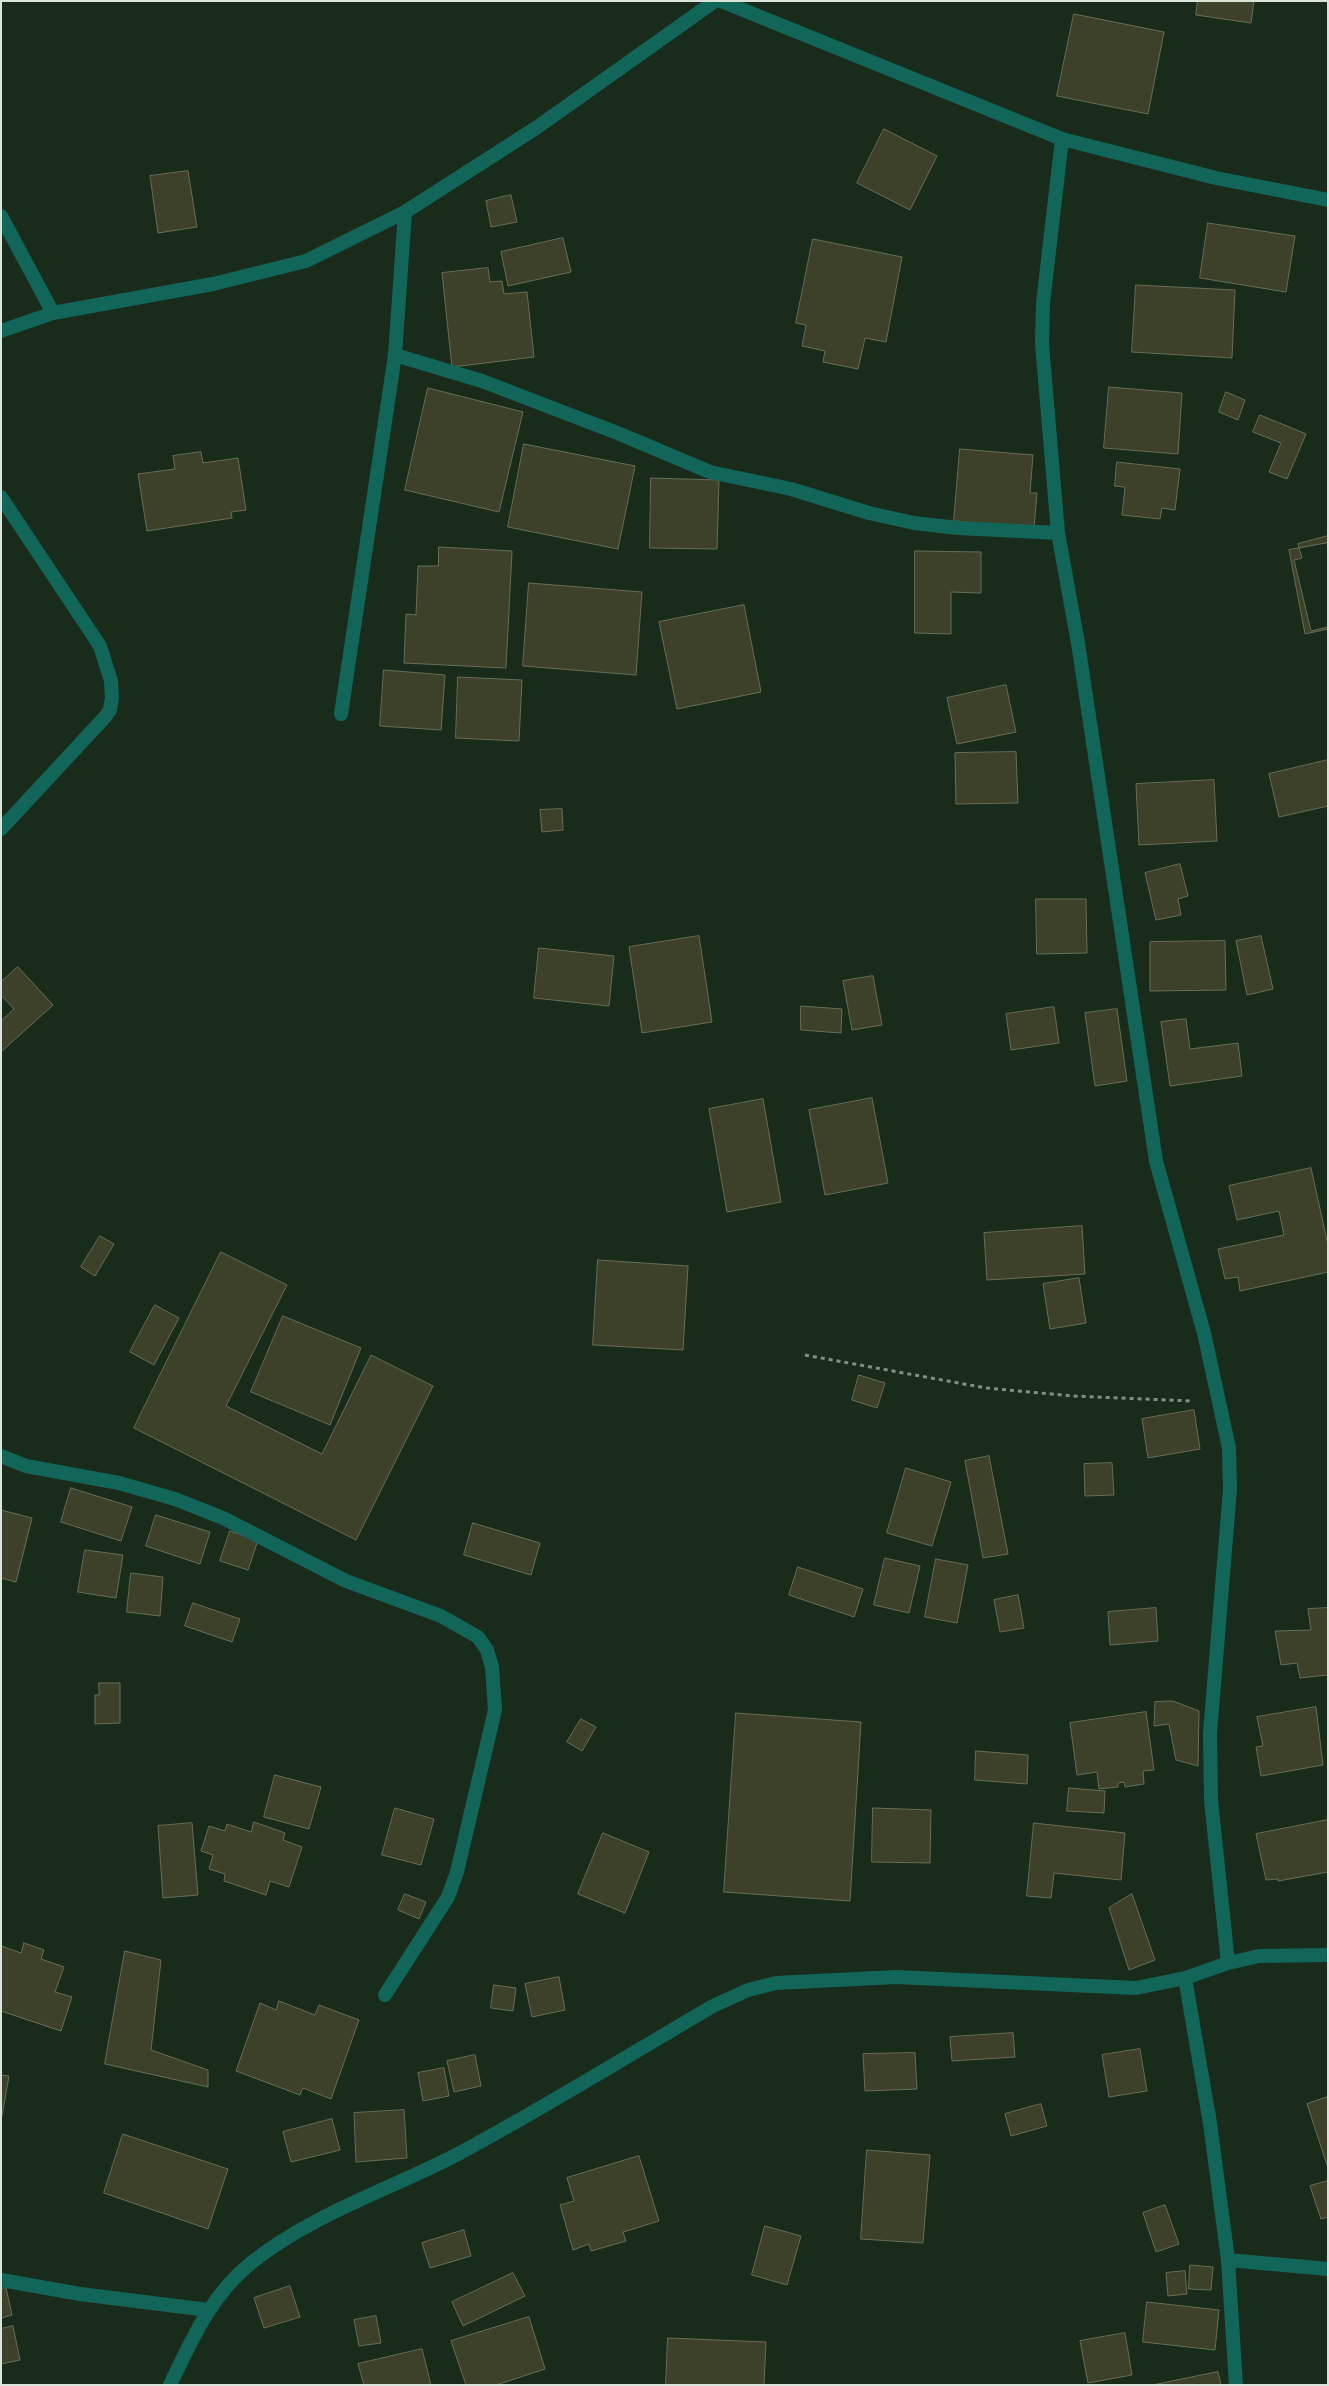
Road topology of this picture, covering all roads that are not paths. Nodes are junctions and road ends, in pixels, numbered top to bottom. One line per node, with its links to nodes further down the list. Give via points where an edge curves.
1 (715, 1): 5 (street, via 536,128)
2 (721, 1): 3 (street)
3 (1062, 140): 4 (street, via 1216,178); 11 (street, via 1042,303 1042,344)
4 (1328, 200)
5 (405, 212): 7 (street, via 306,261 213,284); 9 (street)
6 (1, 216): 7 (street)
7 (53, 313): 8 (street)
8 (1, 331)
9 (395, 355): 11 (street, via 482,381 710,472 791,489 869,513 914,522 958,528); 12 (street)
10 (1, 497): 13 (street, via 100,646 111,681 112,698 105,717)
11 (1058, 533): 16 (street, via 1078,644 1156,1161 1204,1334 1228,1448 1230,1490 1210,1752 1211,1800)
12 (341, 714)
13 (1, 829)
14 (1, 1456): 18 (street, via 26,1466 119,1483 175,1499 346,1581 441,1616 478,1637 487,1650 492,1667 494,1710 458,1872 448,1897)
15 (1328, 1955): 16 (street, via 1259,1956)
16 (1228, 1963): 17 (street)
17 (1185, 1978): 19 (street, via 1210,2123); 22 (street, via 1136,1988 896,1977 762,1985 713,2006 458,2154 300,2229 250,2264)
18 (385, 1995)
19 (1228, 2260): 20 (street); 24 (street)
20 (1328, 2269)
21 (1, 2280): 22 (street, via 80,2294)
22 (208, 2310): 23 (street)
23 (170, 2385)
24 (1236, 2385)

